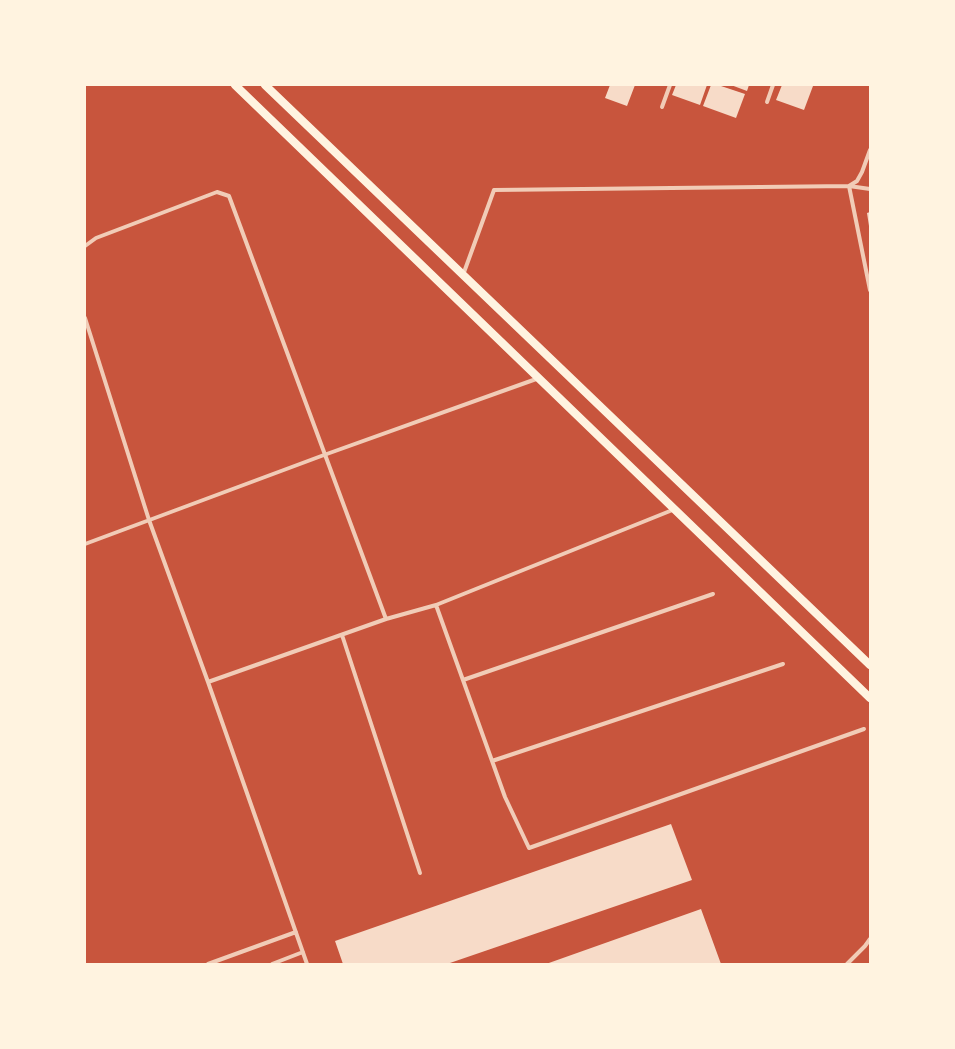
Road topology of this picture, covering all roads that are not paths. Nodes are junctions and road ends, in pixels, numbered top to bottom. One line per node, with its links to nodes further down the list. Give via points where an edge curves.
1 (235, 85): 14 (main road)
2 (265, 85): 11 (main road)
3 (670, 85): 6 (street)
4 (773, 85): 5 (street)
5 (768, 102)
6 (662, 107)
7 (870, 150): 8 (street, via 857,181)
8 (848, 186): 9 (street); 11 (street, via 494,190); 12 (street)
9 (870, 189)
10 (85, 246): 15 (street, via 96,238 217,192 229,196)
11 (463, 275): 24 (main road)
12 (870, 290)
13 (85, 318): 17 (street)
14 (539, 378): 15 (street); 16 (main road)
15 (324, 455): 17 (street); 21 (street)
16 (675, 509): 20 (street); 27 (main road)
17 (149, 520): 18 (street); 26 (street)
18 (85, 544)
19 (713, 594): 25 (street)
20 (436, 605): 21 (street); 25 (street)
21 (386, 619): 22 (street)
22 (342, 635): 26 (street); 30 (street)
23 (782, 664): 29 (street)
24 (870, 665)
25 (463, 680): 29 (street)
26 (208, 682): 31 (street)
27 (870, 698)
28 (864, 729): 29 (street, via 529,848 505,797)
29 (492, 761)
30 (420, 873)
31 (296, 932): 33 (street); 34 (street)
32 (870, 939): 37 (street)
33 (303, 952): 35 (street); 36 (street)
34 (208, 964)
35 (272, 964)
36 (307, 964)
37 (847, 964)

